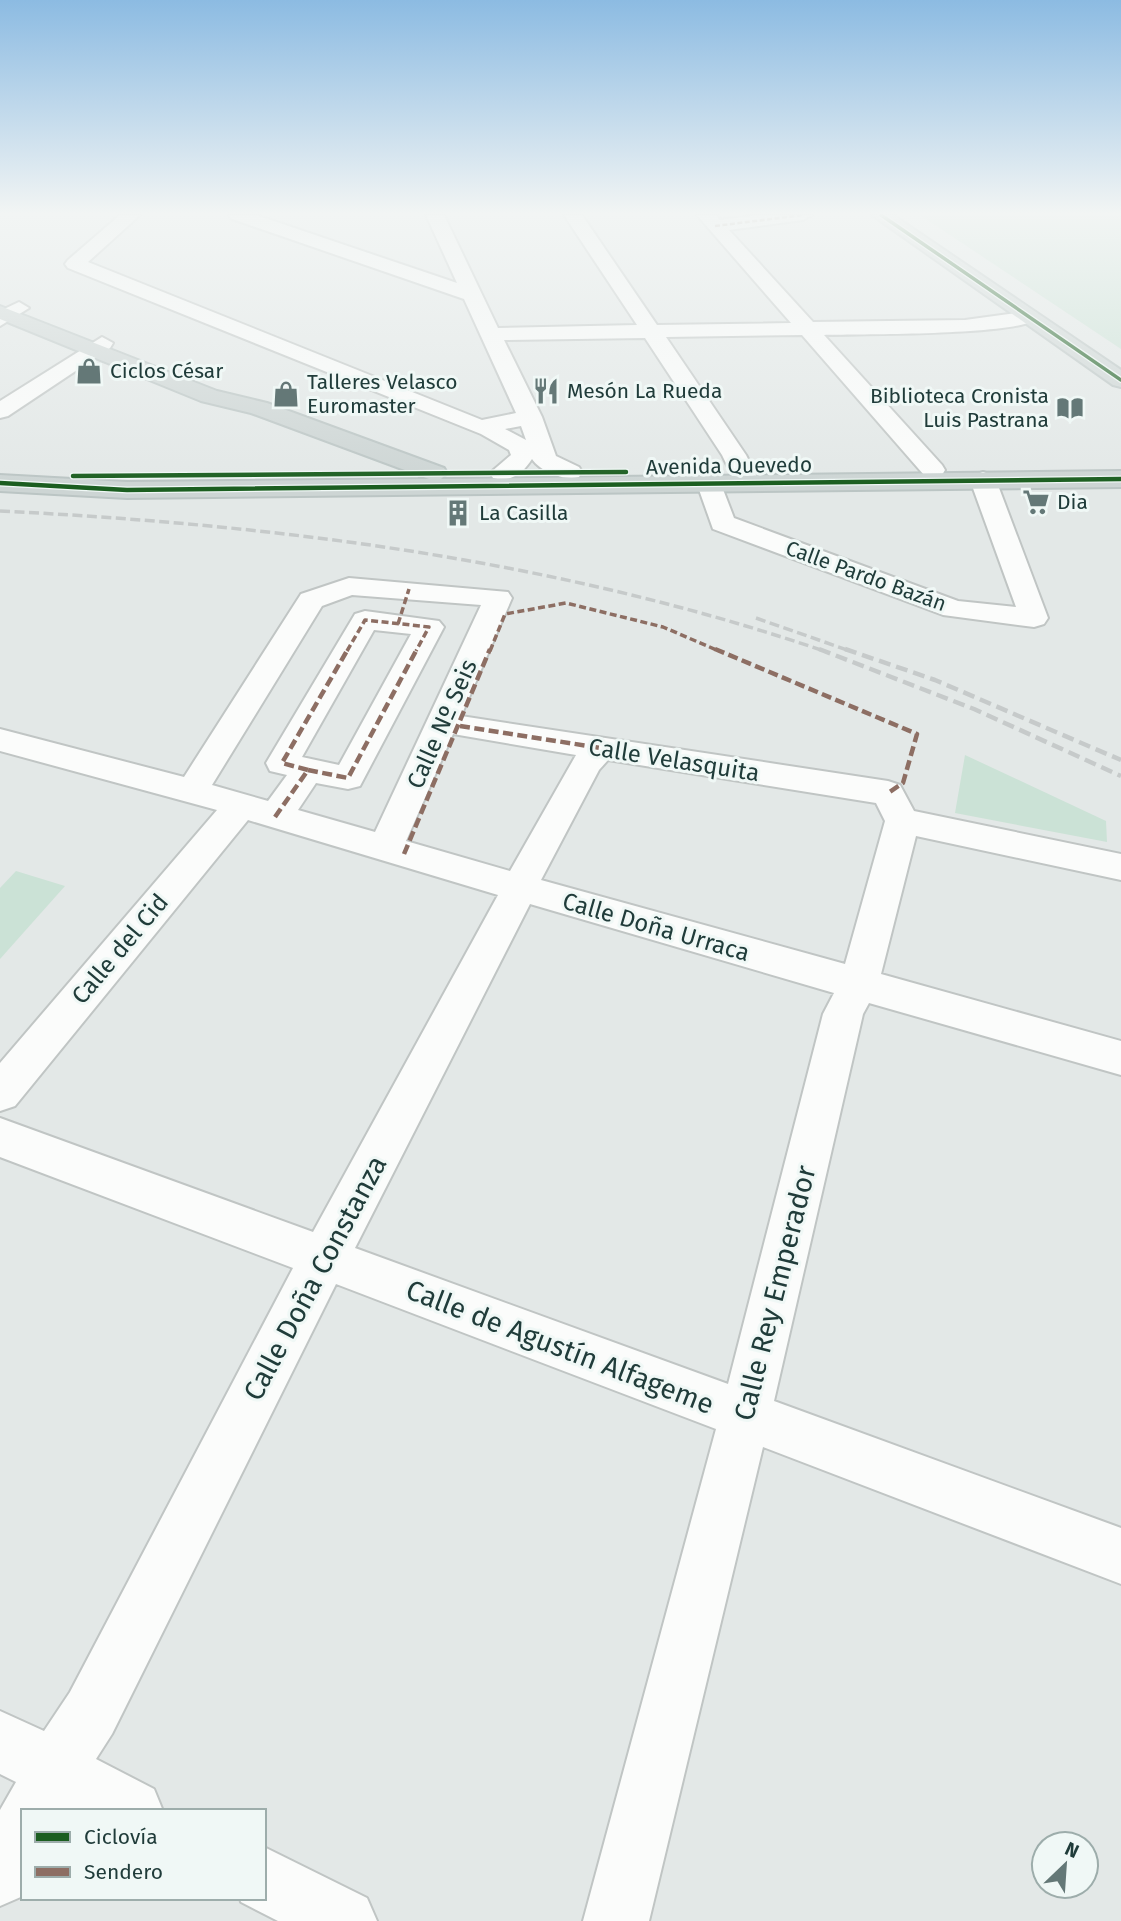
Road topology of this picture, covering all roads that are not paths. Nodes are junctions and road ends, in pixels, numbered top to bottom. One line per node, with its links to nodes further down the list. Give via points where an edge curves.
1 (176, 305): 17 (street)
2 (478, 305): 11 (street)
3 (635, 305): 10 (street)
4 (785, 305): 9 (street)
5 (1012, 305): 8 (main road)
6 (1030, 305): 13 (main road)
7 (5, 311): 12 (main road)
8 (1030, 317): 9 (street, via 965,326); 14 (main road)
9 (806, 329): 10 (street); 21 (street)
10 (653, 331): 11 (street); 26 (street, via 734,455)
11 (492, 334): 16 (street)
12 (97, 346): 15 (street); 18 (main road, via 209,396)
13 (1121, 367)
14 (1121, 380)
15 (0, 411)
16 (530, 417): 17 (street); 22 (street)
17 (480, 427): 22 (street, via 520,446 523,455)
18 (328, 433): 19 (main road); 25 (main road)
19 (357, 455): 24 (main road, via 355,466); 25 (main road)
20 (1121, 467): 21 (main road, Avenida Quevedo)
21 (933, 470): 26 (main road, Avenida Quevedo)
22 (515, 471): 25 (main road, Avenida Quevedo); 26 (main road, Avenida Quevedo); 31 (main road, Avenida Quevedo)
23 (0, 473): 30 (main road)
24 (338, 474): 25 (main road, Avenida Quevedo); 30 (main road, Avenida Quevedo)
25 (414, 478): 30 (main road, Avenida Quevedo)
26 (744, 478): 28 (main road, Avenida Quevedo); 31 (main road, Avenida Quevedo)
27 (1121, 478): 28 (main road, Avenida Quevedo)
28 (983, 480): 31 (street, Calle Pardo Bazán, via 1034,618 953,609 722,523)
29 (0, 483): 30 (main road)
30 (132, 483)
31 (710, 484)
32 (409, 589): 33 (street); 38 (street, via 349,586 311,600); 41 (street, Calle Nº Seis, via 498,598)
33 (398, 624): 37 (street, via 365,620 282,763); 37 (street, via 429,627 348,778)
34 (460, 726): 36 (street, Calle Velasquita)
35 (0, 740): 38 (street, Calle Doña Urraca)
36 (601, 748): 39 (street, Calle Velasquita); 43 (street, Calle Doña Constanza, via 586,764)
37 (308, 770): 40 (street, Calle del Cid)
38 (192, 791): 40 (street, Calle Doña Urraca)
39 (895, 807): 42 (street, Calle Velasquita); 44 (street, Calle Rey Emperador)
40 (258, 811): 41 (street, Calle Doña Urraca); 46 (street, Calle del Cid)
41 (385, 849): 43 (street, Calle Doña Urraca)
42 (1121, 867)
43 (519, 888): 44 (street, Calle Doña Urraca); 48 (street, Calle Doña Constanza)
44 (859, 984): 45 (street, Calle Doña Urraca); 49 (street, Calle Rey Emperador, via 843,1014)
45 (1121, 1058)
46 (0, 1093)
47 (0, 1137): 48 (street, Calle de Agustín Alfageme)
48 (325, 1258): 49 (street, Calle de Agustín Alfageme); 52 (street, Calle Doña Constanza, via 91,1713)
49 (745, 1417): 50 (street, Calle de Agustín Alfageme); 58 (street, Calle Rey Emperador)
50 (1121, 1556)
51 (0, 1741): 52 (street)
52 (44, 1790): 53 (street)
53 (124, 1809)
54 (21, 1835): 55 (street)
55 (0, 1874)
56 (266, 1880): 57 (street)
57 (344, 1921)
58 (616, 1921)

